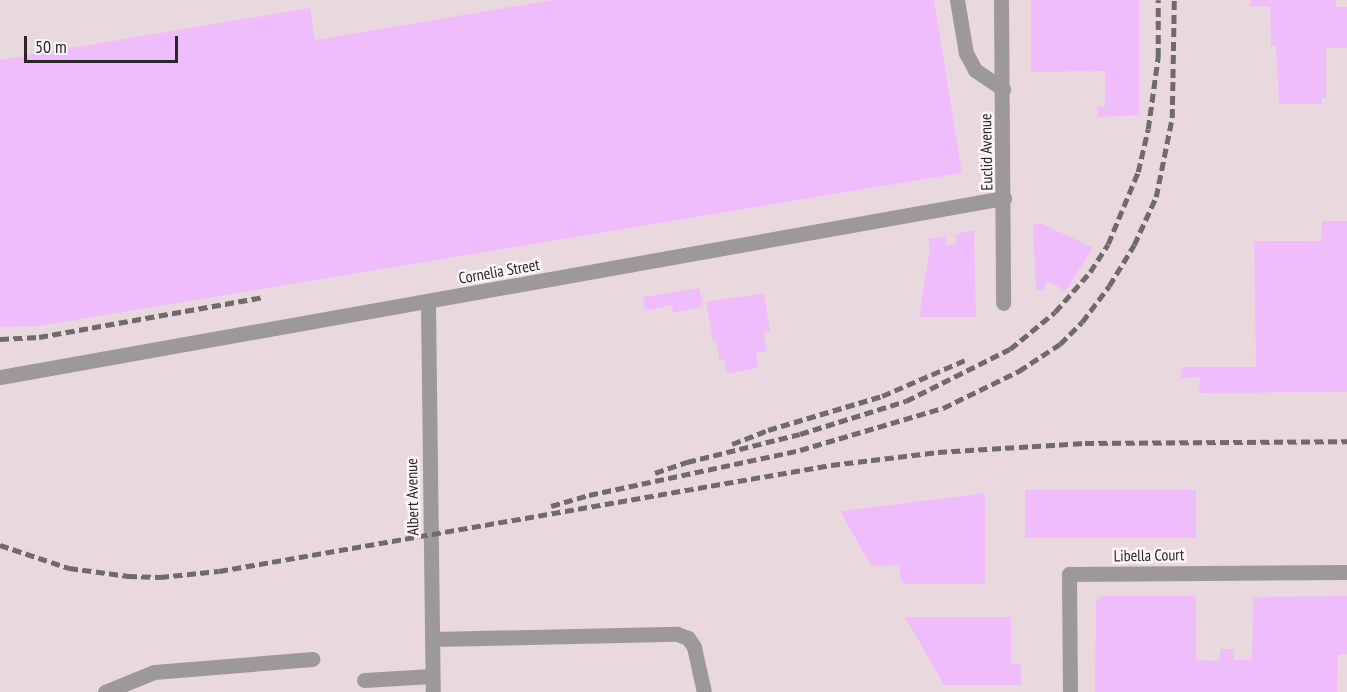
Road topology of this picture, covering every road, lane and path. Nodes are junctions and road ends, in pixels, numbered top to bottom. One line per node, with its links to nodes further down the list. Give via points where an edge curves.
1 (957, 0): 3 (street, via 966,53 975,70)
2 (1001, 0): 3 (street, Euclid Avenue)
3 (1003, 89): 4 (street, Euclid Avenue)
4 (1004, 198): 5 (street, Cornelia Street); 6 (street, Euclid Avenue)
5 (428, 303): 7 (street, Cornelia Street); 9 (street, Albert Avenue)
6 (1003, 303)
7 (0, 377)
8 (1347, 572): 16 (street, Libella Court, via 1069,574)
9 (432, 639): 11 (street, Albert Avenue); 15 (street, via 677,634 688,638 694,647)
10 (312, 659): 13 (street, via 154,672)
11 (432, 676): 12 (street); 14 (street, Albert Avenue)
12 (364, 680)
13 (105, 692)
14 (433, 692)
15 (704, 692)
16 (1070, 692)

